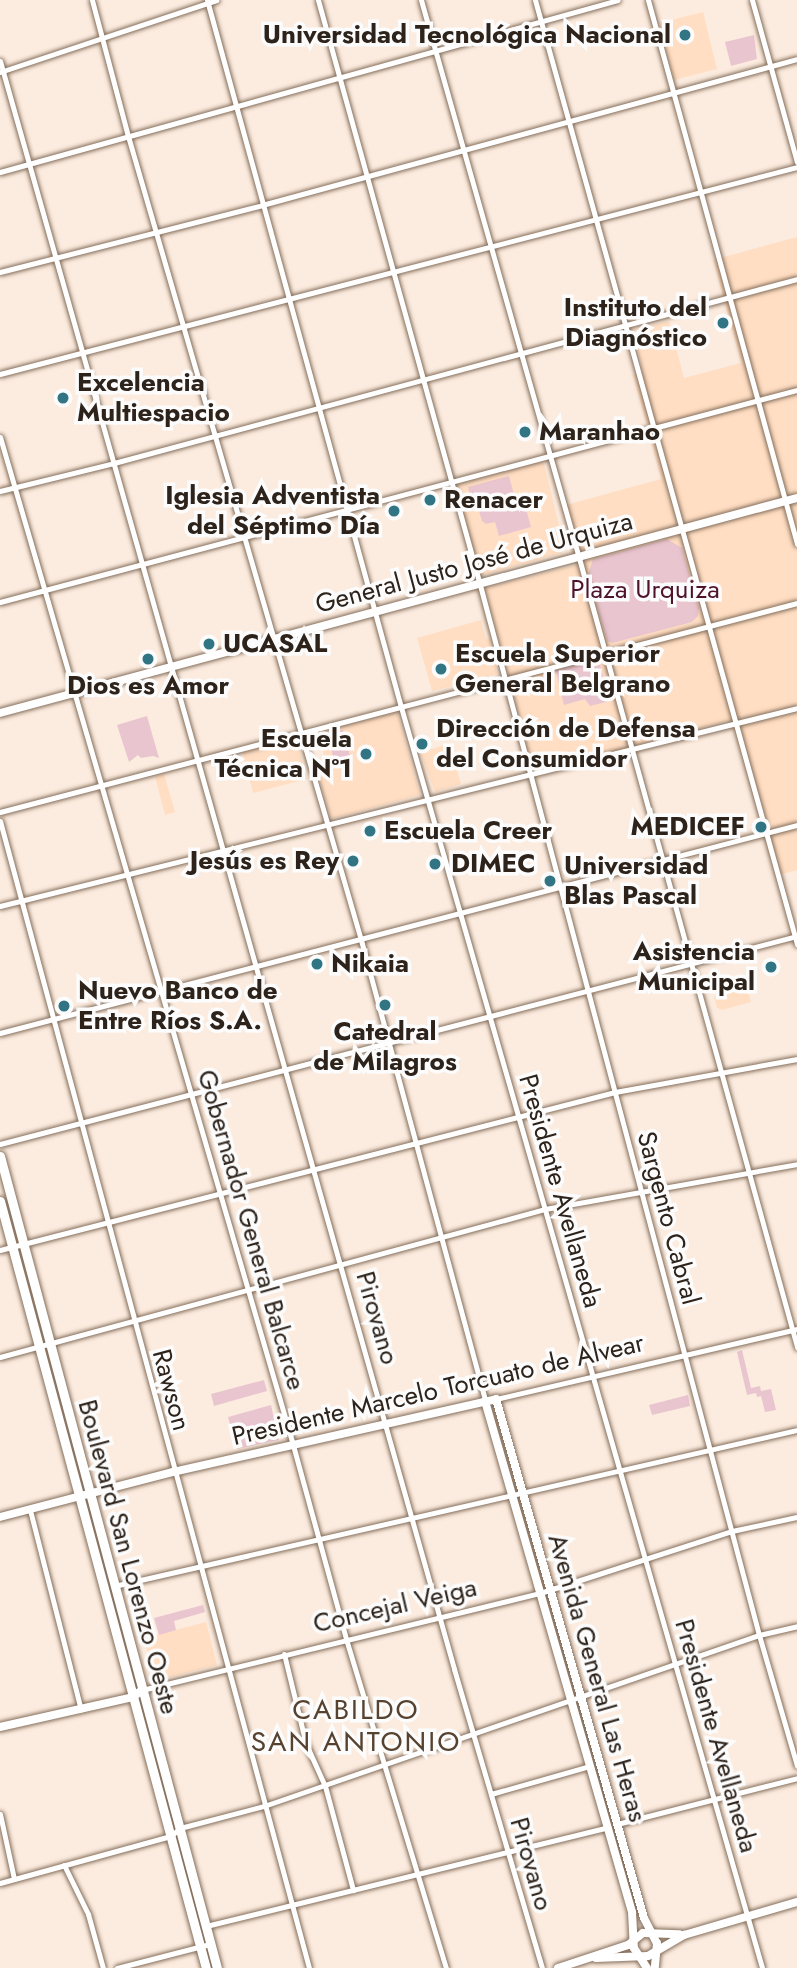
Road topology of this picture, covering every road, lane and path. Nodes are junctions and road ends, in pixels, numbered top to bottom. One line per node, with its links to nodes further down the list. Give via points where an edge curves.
1 (92, 0): 11 (street)
2 (216, 0): 9 (street)
3 (318, 0): 17 (street, Sargento Cabral)
4 (421, 0): 12 (street)
5 (535, 0): 10 (street)
6 (618, 0): 10 (street)
7 (648, 0): 18 (street)
8 (752, 0): 15 (street)
9 (207, 1): 11 (street); 19 (street, Presidente Avellaneda)
10 (541, 21): 12 (street); 20 (street)
11 (102, 39): 16 (street); 21 (street)
12 (435, 51): 17 (street); 22 (street)
13 (797, 59): 15 (street)
14 (0, 61): 16 (street, Pirovano)
15 (771, 66): 18 (street); 23 (street)
16 (1, 72): 24 (street, Pirovano)
17 (340, 77): 19 (street); 27 (street, Sargento Cabral)
18 (672, 92): 20 (street); 28 (street)
19 (236, 106): 21 (street); 29 (street, Presidente Avellaneda)
20 (568, 121): 22 (street); 30 (street)
21 (128, 136): 24 (street); 31 (street)
22 (464, 149): 27 (street); 32 (street)
23 (797, 162)
24 (28, 164): 26 (street); 33 (street, Pirovano)
25 (797, 167): 28 (street)
26 (0, 172)
27 (367, 176): 29 (street); 34 (street, Sargento Cabral)
28 (699, 193): 30 (street); 38 (street)
29 (262, 205): 31 (street); 37 (street, Presidente Avellaneda)
30 (595, 218): 32 (street); 40 (street)
31 (155, 231): 33 (street); 39 (street)
32 (490, 246): 34 (street); 42 (street)
33 (55, 257): 35 (street); 41 (street, Pirovano)
34 (393, 271): 37 (street); 44 (street, Sargento Cabral)
35 (0, 272)
36 (797, 278): 38 (street)
37 (287, 298): 39 (street); 47 (street, Presidente Avellaneda)
38 (729, 298): 40 (street); 46 (street)
39 (184, 325): 41 (street); 49 (street)
40 (625, 325): 42 (street); 48 (street)
41 (82, 352): 43 (street); 52 (street, Pirovano)
42 (520, 354): 44 (street); 51 (street)
43 (0, 374)
44 (423, 380): 47 (street); 53 (street, Sargento Cabral)
45 (797, 390): 46 (street)
46 (755, 401): 48 (street); 57 (street)
47 (318, 407): 49 (street); 58 (street, Presidente Avellaneda)
48 (653, 428): 51 (street); 59 (street)
49 (215, 434): 52 (street); 60 (street)
50 (0, 437): 54 (street, Gobernador General Balcarce)
51 (548, 456): 53 (street); 62 (street)
52 (114, 463): 54 (street); 63 (street, Pirovano)
53 (451, 482): 58 (street); 64 (street, Sargento Cabral)
54 (15, 487): 55 (street); 65 (street, Gobernador General Balcarce)
55 (0, 491)
56 (797, 498): 57 (street, General Justo José de Urquiza)
57 (786, 501): 59 (street, General Justo José de Urquiza); 61 (street)
58 (347, 509): 60 (street); 68 (street, Presidente Avellaneda)
59 (683, 528): 62 (street, General Justo José de Urquiza); 69 (street)
60 (245, 536): 63 (street); 70 (street)
61 (797, 544)
62 (579, 558): 64 (street, General Justo José de Urquiza); 71 (street)
63 (142, 564): 65 (street); 72 (street, Pirovano)
64 (480, 585): 68 (street, General Justo José de Urquiza); 73 (street, Sargento Cabral)
65 (44, 590): 66 (street); 74 (street, Gobernador General Balcarce)
66 (0, 601)
67 (797, 603): 69 (street)
68 (376, 612): 70 (street, General Justo José de Urquiza); 75 (street, Presidente Avellaneda)
69 (709, 626): 71 (street); 78 (street)
70 (274, 639): 72 (street, General Justo José de Urquiza); 79 (street)
71 (605, 653): 73 (street); 80 (street)
72 (172, 666): 74 (street, General Justo José de Urquiza); 81 (street, Pirovano)
73 (505, 680): 75 (street); 82 (street, Sargento Cabral)
74 (74, 693): 77 (street, General Justo José de Urquiza); 83 (street, Gobernador General Balcarce)
75 (401, 707): 79 (street); 84 (street, Presidente Avellaneda)
76 (797, 708): 78 (street)
77 (0, 713)
78 (737, 723): 80 (street); 89 (street)
79 (301, 733): 81 (street); 88 (street)
80 (633, 749): 82 (street); 91 (street)
81 (198, 760): 83 (street); 90 (street, Pirovano)
82 (530, 776): 84 (street); 93 (street, Sargento Cabral)
83 (100, 786): 85 (street); 92 (street, Gobernador General Balcarce)
84 (428, 802): 88 (street); 96 (street, Presidente Avellaneda)
85 (0, 812)
86 (0, 821): 94 (street, Rawson)
87 (797, 825): 89 (street)
88 (326, 826): 90 (street); 98 (street)
89 (766, 833): 91 (street); 97 (street)
90 (225, 852): 92 (street); 100 (street, Pirovano)
91 (663, 860): 93 (street); 99 (street)
92 (127, 874): 94 (street); 101 (street, Gobernador General Balcarce)
93 (560, 888): 96 (street); 102 (street, Sargento Cabral)
94 (21, 900): 95 (street); 104 (street, Rawson)
95 (0, 906)
96 (461, 912): 98 (street); 103 (street, Presidente Avellaneda)
97 (796, 939): 99 (street)
98 (361, 940): 100 (street); 106 (street)
99 (692, 965): 102 (street); 109 (street)
100 (258, 966): 101 (street); 108 (street, Pirovano)
101 (161, 992): 104 (street); 111 (street, Gobernador General Balcarce)
102 (588, 992): 103 (street); 110 (street, Sargento Cabral)
103 (491, 1016): 106 (street); 112 (street, Presidente Avellaneda)
104 (53, 1020): 105 (street); 113 (street, Rawson)
105 (0, 1033)
106 (390, 1043): 108 (street); 114 (street)
107 (797, 1059): 109 (street)
108 (287, 1068): 111 (street); 118 (street, Pirovano)
109 (720, 1072): 110 (street); 119 (street)
110 (615, 1092): 112 (street); 120 (street, Sargento Cabral)
111 (190, 1093): 113 (street); 121 (street, Gobernador General Balcarce)
112 (518, 1116): 114 (street); 123 (street, Presidente Avellaneda)
113 (81, 1122): 115 (street); 124 (street, Rawson)
114 (417, 1142): 118 (street); 125 (street)
115 (0, 1144)
116 (0, 1156): 126 (main road, Boulevard San Lorenzo Oeste)
117 (797, 1164): 119 (street)
118 (315, 1169): 121 (street); 129 (street, Pirovano)
119 (748, 1173): 120 (street); 132 (street)
120 (641, 1192): 123 (street); 136 (street, Sargento Cabral)
121 (220, 1194): 124 (street); 130 (street, Gobernador General Balcarce)
122 (0, 1201): 127 (main road, Boulevard San Lorenzo Oeste)
123 (545, 1209): 125 (street); 138 (street, Presidente Avellaneda)
124 (108, 1222): 126 (street); 131 (street, Rawson)
125 (443, 1237): 129 (street); 140 (street)
126 (22, 1243): 127 (street); 133 (main road, Boulevard San Lorenzo Oeste)
127 (12, 1246): 128 (street); 134 (main road, Boulevard San Lorenzo Oeste)
128 (0, 1250)
129 (342, 1264): 130 (street); 141 (street, Pirovano)
130 (248, 1290): 131 (street); 143 (street, Gobernador General Balcarce)
131 (133, 1321): 133 (street); 146 (street, Rawson)
132 (795, 1330): 135 (street); 136 (street, Presidente Marcelo Torcuato de Alvear)
133 (49, 1344): 134 (street); 148 (main road, Boulevard San Lorenzo Oeste)
134 (39, 1347): 137 (street); 148 (main road, Boulevard San Lorenzo Oeste)
135 (797, 1347)
136 (684, 1356): 138 (street, Presidente Marcelo Torcuato de Alvear); 144 (street, Sargento Cabral)
137 (0, 1357)
138 (594, 1376): 139 (street, Presidente Marcelo Torcuato de Alvear); 145 (street, Presidente Avellaneda)
139 (496, 1399): 140 (street, Presidente Marcelo Torcuato de Alvear); 147 (street, Avenida General Las Heras)
140 (485, 1401): 141 (street, Presidente Marcelo Torcuato de Alvear); 147 (street, Avenida General Las Heras)
141 (387, 1424): 143 (street, Presidente Marcelo Torcuato de Alvear); 152 (street, Pirovano)
142 (797, 1430): 144 (street)
143 (293, 1445): 146 (street, Presidente Marcelo Torcuato de Alvear); 154 (street, Gobernador General Balcarce)
144 (711, 1450): 145 (street); 153 (street, Sargento Cabral)
145 (621, 1471): 147 (street); 155 (street, Presidente Avellaneda)
146 (173, 1472): 148 (street, Presidente Marcelo Torcuato de Alvear); 156 (street, Rawson)
147 (517, 1494): 152 (street); 158 (street, Avenida General Las Heras)
148 (84, 1495): 149 (street, Presidente Marcelo Torcuato de Alvear); 157 (main road, Boulevard San Lorenzo Oeste)
149 (30, 1510): 150 (street, Presidente Marcelo Torcuato de Alvear); 170 (street)
150 (0, 1517)
151 (797, 1517): 153 (street, Concejal Veiga)
152 (412, 1518): 154 (street); 159 (street, Pirovano)
153 (732, 1531): 155 (street, Concejal Veiga); 161 (street, Sargento Cabral)
154 (319, 1540): 156 (street); 162 (street, Gobernador General Balcarce)
155 (644, 1560): 158 (street, Concejal Veiga); 164 (street, Presidente Avellaneda)
156 (200, 1567): 157 (street); 165 (street, Rawson)
157 (109, 1588): 166 (main road, Boulevard San Lorenzo Oeste); 167 (main road, Boulevard San Lorenzo Oeste)
158 (545, 1592): 159 (street, Concejal Veiga); 168 (street, Avenida General Las Heras); 169 (street, Avenida General Las Heras)
159 (440, 1619): 162 (street, Concejal Veiga); 172 (street, Pirovano)
160 (797, 1626): 161 (street)
161 (759, 1635): 164 (street); 175 (street, Sargento Cabral)
162 (346, 1639): 163 (street, Concejal Veiga); 173 (street, Gobernador General Balcarce)
163 (284, 1654): 165 (street, Concejal Veiga); 177 (street, via 306,1744)
164 (677, 1664): 168 (street); 179 (street, Presidente Avellaneda)
165 (226, 1669): 166 (street, Concejal Veiga); 180 (street, Rawson)
166 (142, 1690): 167 (street, Concejal Veiga); 184 (main road, Boulevard San Lorenzo Oeste)
167 (133, 1697): 170 (street, Concejal Veiga); 185 (main road, Boulevard San Lorenzo Oeste)
168 (580, 1697): 169 (street); 182 (street, Avenida General Las Heras)
169 (570, 1700): 172 (street); 174 (street, Avenida General Las Heras)
170 (81, 1710): 171 (street, Concejal Veiga)
171 (0, 1727)
172 (475, 1735): 173 (street); 178 (street, Pirovano)
173 (385, 1766): 177 (street); 188 (street, Gobernador General Balcarce)
174 (590, 1766): 178 (street); 183 (street, Avenida General Las Heras)
175 (797, 1766)
176 (797, 1778): 179 (street)
177 (325, 1786): 180 (street); 191 (street)
178 (491, 1794): 186 (street, Pirovano)
179 (713, 1801): 182 (street); 194 (street, Presidente Avellaneda)
180 (264, 1806): 184 (street); 193 (street, Rawson)
181 (0, 1814): 189 (street)
182 (618, 1824): 183 (street); 198 (street, Avenida General Las Heras)
183 (607, 1827): 186 (street); 199 (street, Avenida General Las Heras, via 632,1912)
184 (180, 1828): 185 (street); 195 (main road, Boulevard San Lorenzo Oeste)
185 (171, 1836): 187 (street); 196 (main road, Boulevard San Lorenzo Oeste)
186 (507, 1852): 188 (street); 210 (street, Pirovano)
187 (64, 1866): 189 (street); 204 (street, via 88,1914)
188 (418, 1874): 191 (street); 209 (street, Gobernador General Balcarce)
189 (15, 1879): 190 (street)
190 (0, 1883)
191 (354, 1890): 193 (street)
192 (797, 1902): 194 (street)
193 (292, 1906): 195 (street); 208 (street, Rawson)
194 (747, 1916): 197 (street); 214 (street, Presidente Avellaneda)
195 (206, 1926): 196 (street); 200 (main road, Boulevard San Lorenzo Oeste)
196 (196, 1929): 200 (main road, Boulevard San Lorenzo Oeste)
197 (692, 1933): 198 (street); 201 (street)
198 (651, 1935): 199 (street, via 643,1933); 201 (street, Avenida General Las Heras)
199 (634, 1941): 202 (street, Avenida General Las Heras); 203 (street)
200 (205, 1945): 205 (street); 206 (main road, Boulevard San Lorenzo Oeste); 207 (main road, Boulevard San Lorenzo Oeste)
201 (656, 1950): 202 (street); 213 (street, Avenida General Las Heras)
202 (641, 1955): 203 (street); 212 (street, Avenida General Las Heras)
203 (596, 1958): 211 (street)
204 (103, 1968)
205 (117, 1968)
206 (206, 1968)
207 (217, 1968)
208 (309, 1968)
209 (446, 1968)
210 (542, 1968)
211 (558, 1968)
212 (647, 1968)
213 (655, 1968)
214 (762, 1968)

